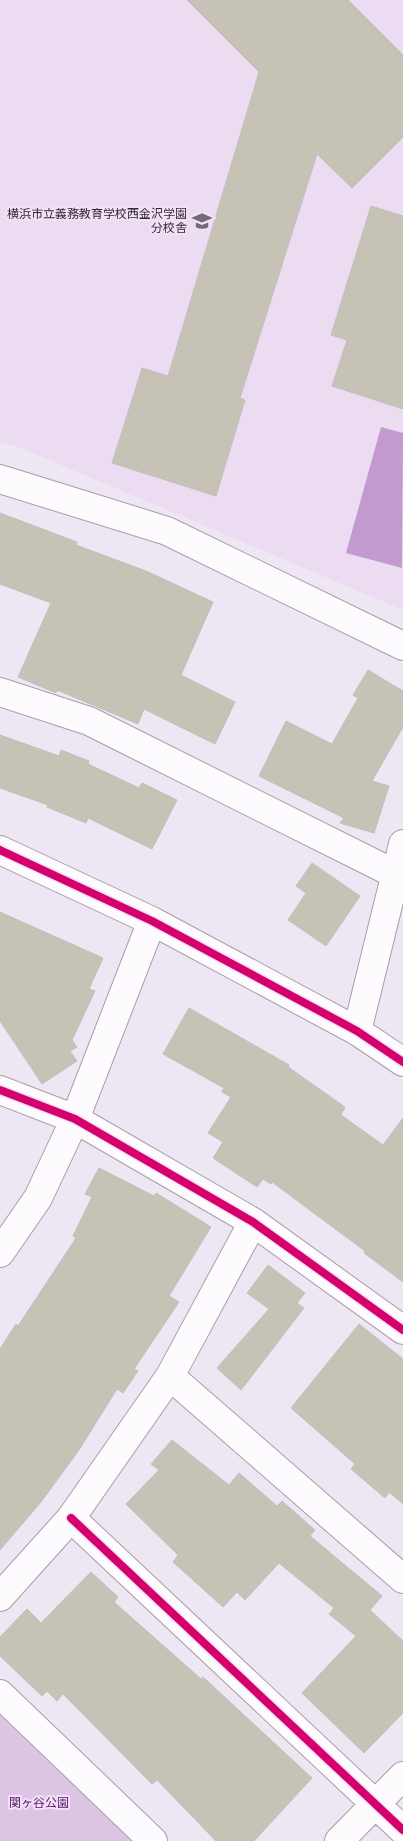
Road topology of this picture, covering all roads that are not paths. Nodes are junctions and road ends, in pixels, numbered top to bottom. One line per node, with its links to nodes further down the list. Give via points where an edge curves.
1 (0, 479): 2 (street, via 167,531)
2 (403, 646)
3 (0, 692): 6 (street, via 89,721)
4 (403, 844): 6 (street)
5 (0, 850): 7 (street)
6 (395, 874): 8 (street)
7 (152, 921): 8 (street); 11 (street)
8 (357, 1031): 9 (street)
9 (403, 1062)
10 (0, 1090): 11 (street)
11 (75, 1119): 12 (street); 13 (street, via 38,1198)
12 (253, 1222): 14 (street); 15 (street)
13 (0, 1253)
14 (403, 1330)
15 (170, 1376): 16 (street); 17 (street)
16 (71, 1518): 18 (street); 21 (street)
17 (403, 1578)
18 (0, 1597)
19 (0, 1694): 23 (street)
20 (403, 1776): 21 (street)
21 (376, 1804): 22 (street); 24 (street)
22 (403, 1830)
23 (153, 1841)
24 (339, 1841)

